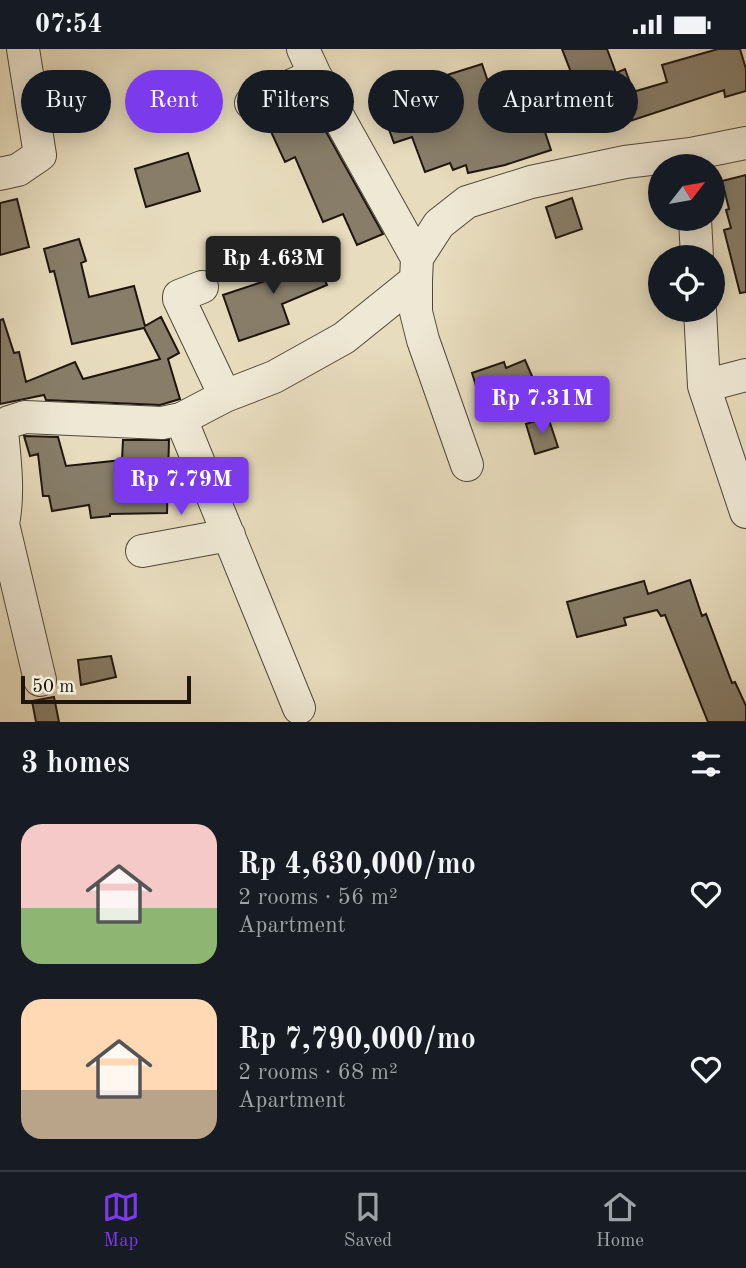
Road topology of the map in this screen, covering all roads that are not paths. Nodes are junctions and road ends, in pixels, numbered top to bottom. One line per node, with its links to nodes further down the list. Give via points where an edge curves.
1 (23, 49): 6 (street, via 40,155 18,170)
2 (309, 62): 7 (street)
3 (746, 142): 4 (street)
4 (709, 154)
5 (648, 161): 7 (street, via 545,179 467,202 439,224)
6 (0, 174)
7 (416, 269): 12 (street, via 344,338 274,377); 15 (street, via 416,311 422,340)
8 (202, 287): 12 (street, via 179,299)
9 (701, 322): 11 (street)
10 (746, 375): 11 (street)
11 (704, 386): 16 (street)
12 (225, 396): 13 (street)
13 (181, 419): 14 (street, via 162,423 25,417); 18 (street)
14 (4, 421): 17 (street)
15 (467, 465)
16 (746, 512)
17 (1, 525): 20 (street)
18 (229, 535): 19 (street); 21 (street)
19 (142, 551)
20 (40, 680)
21 (299, 708)

